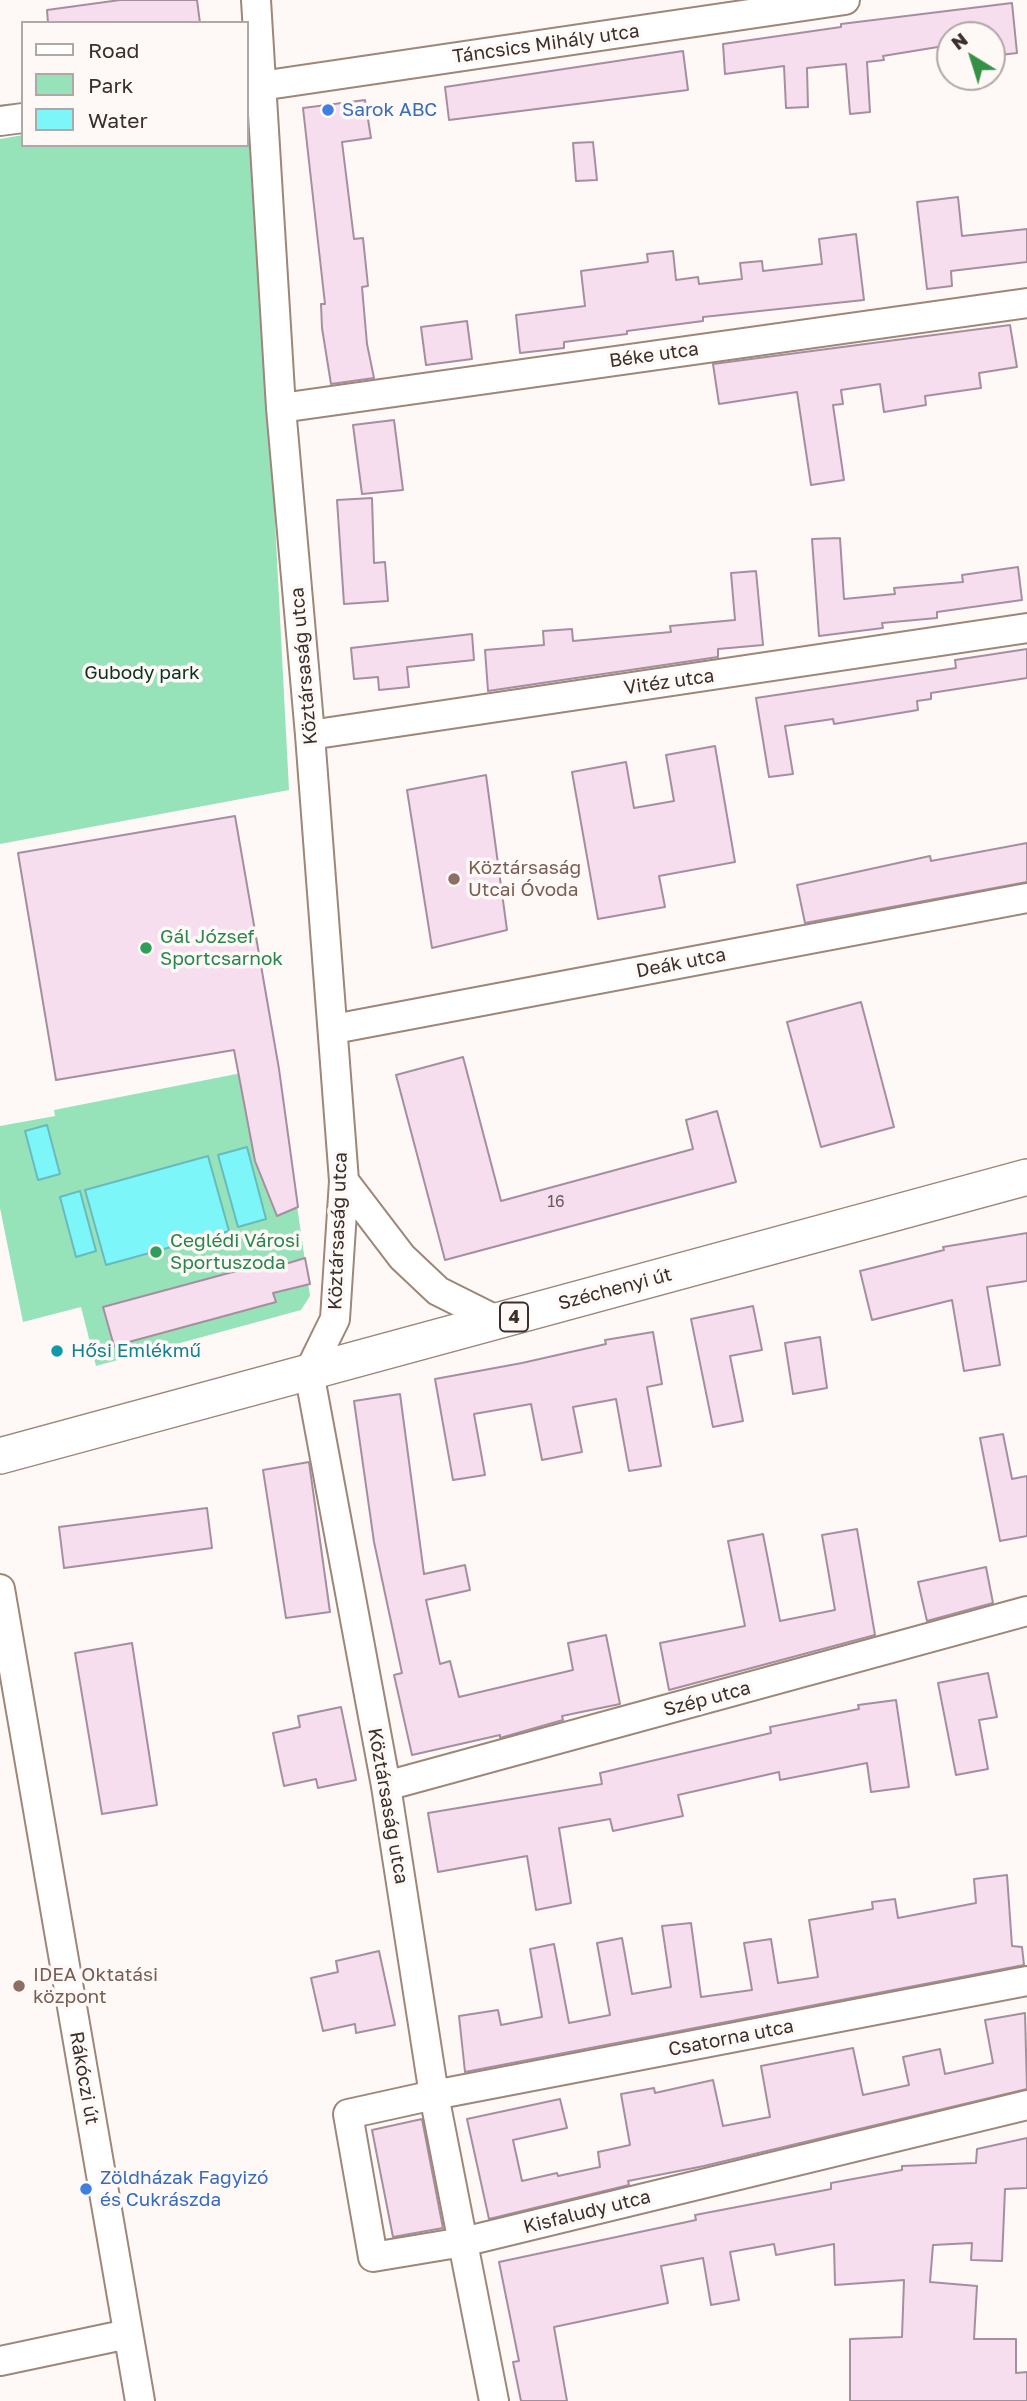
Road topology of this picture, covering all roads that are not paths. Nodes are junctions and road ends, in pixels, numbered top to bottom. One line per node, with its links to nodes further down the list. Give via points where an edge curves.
1 (256, 0): 3 (street, Köztársaság utca)
2 (845, 0): 3 (street, Táncsics Mihály utca)
3 (254, 87): 7 (street, Köztársaság utca)
4 (21, 118): 5 (street)
5 (0, 121)
6 (1027, 303): 7 (street, Béke utca)
7 (281, 408): 9 (street, Köztársaság utca)
8 (1027, 628): 9 (street, Vitéz utca)
9 (310, 735): 11 (street, Köztársaság utca)
10 (1027, 898): 11 (street, Deák utca)
11 (334, 1029): 13 (street, Köztársaság utca)
12 (1027, 1177): 14 (main road, Széchenyi út / 4)
13 (344, 1181): 14 (street, via 402,1257 438,1291); 15 (street, Köztársaság utca, via 335,1319)
14 (498, 1321): 15 (main road, Széchenyi út / 4)
15 (309, 1372): 16 (main road, Széchenyi út / 4); 19 (street, Köztársaság utca)
16 (0, 1456)
17 (0, 1589): 24 (street, Rákóczi út)
18 (1027, 1611): 19 (street, Szép utca)
19 (386, 1786): 21 (street, Köztársaság utca)
20 (1027, 1981): 21 (street, Csatorna utca)
21 (435, 2095): 23 (street, Köztársaság utca); 23 (street, Kisfaludy utca, via 348,2114 373,2257)
22 (1027, 2105): 23 (street, Kisfaludy utca)
23 (463, 2242): 27 (street, Köztársaság utca)
24 (128, 2334): 25 (street); 26 (street, Rákóczi út)
25 (0, 2361)
26 (140, 2401)
27 (494, 2401)

